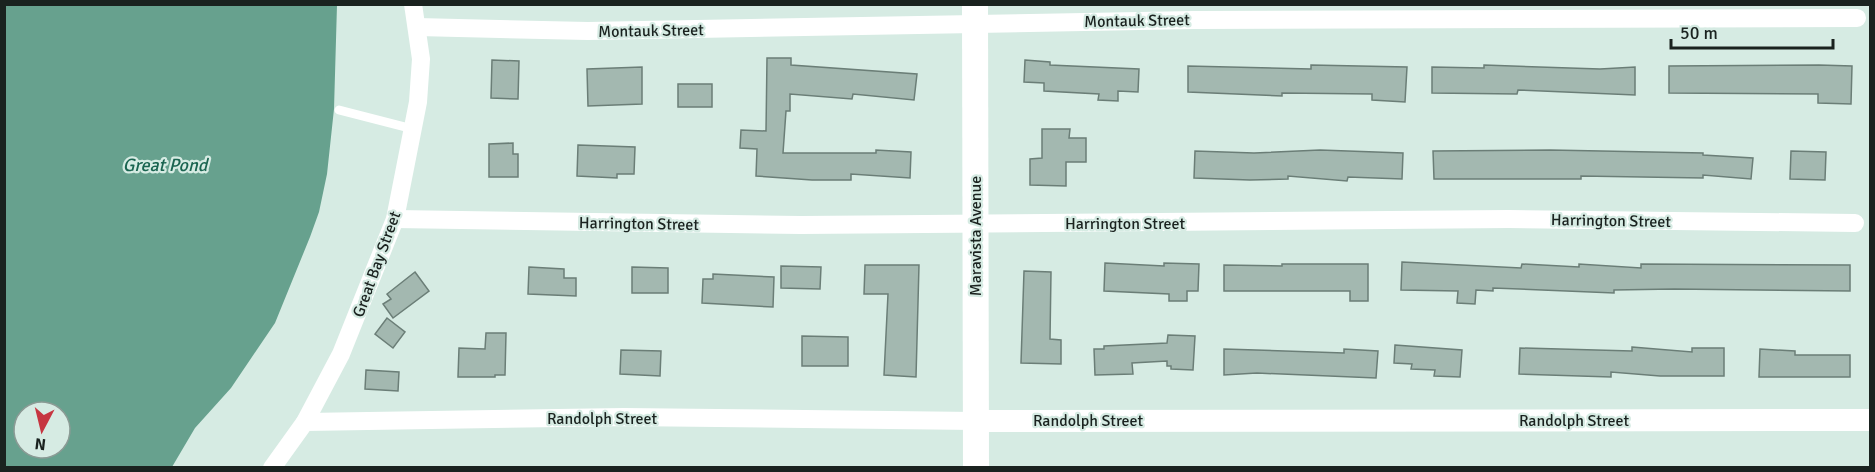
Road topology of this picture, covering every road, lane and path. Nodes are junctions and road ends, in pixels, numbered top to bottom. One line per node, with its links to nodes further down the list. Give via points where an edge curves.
1 (413, 4): 4 (street, Great Bay Street)
2 (975, 13): 3 (street, Montauk Street); 4 (street, Montauk Street, via 588,31); 9 (main road, Maravista Avenue)
3 (1857, 18)
4 (417, 27): 6 (street, Great Bay Street, via 421,60)
5 (339, 110): 6 (lane)
6 (413, 129): 7 (street, Great Bay Street)
7 (395, 219): 9 (street, Harrington Street); 12 (street, Great Bay Street, via 341,354)
8 (1855, 222): 9 (street, Harrington Street, via 1509,219)
9 (975, 224): 11 (main road, Maravista Avenue)
10 (1870, 420): 11 (street, Randolph Street)
11 (975, 421): 12 (street, Randolph Street, via 624,417); 14 (main road, Maravista Avenue)
12 (306, 422): 13 (street, Great Bay Street)
13 (272, 468)
14 (976, 468)

